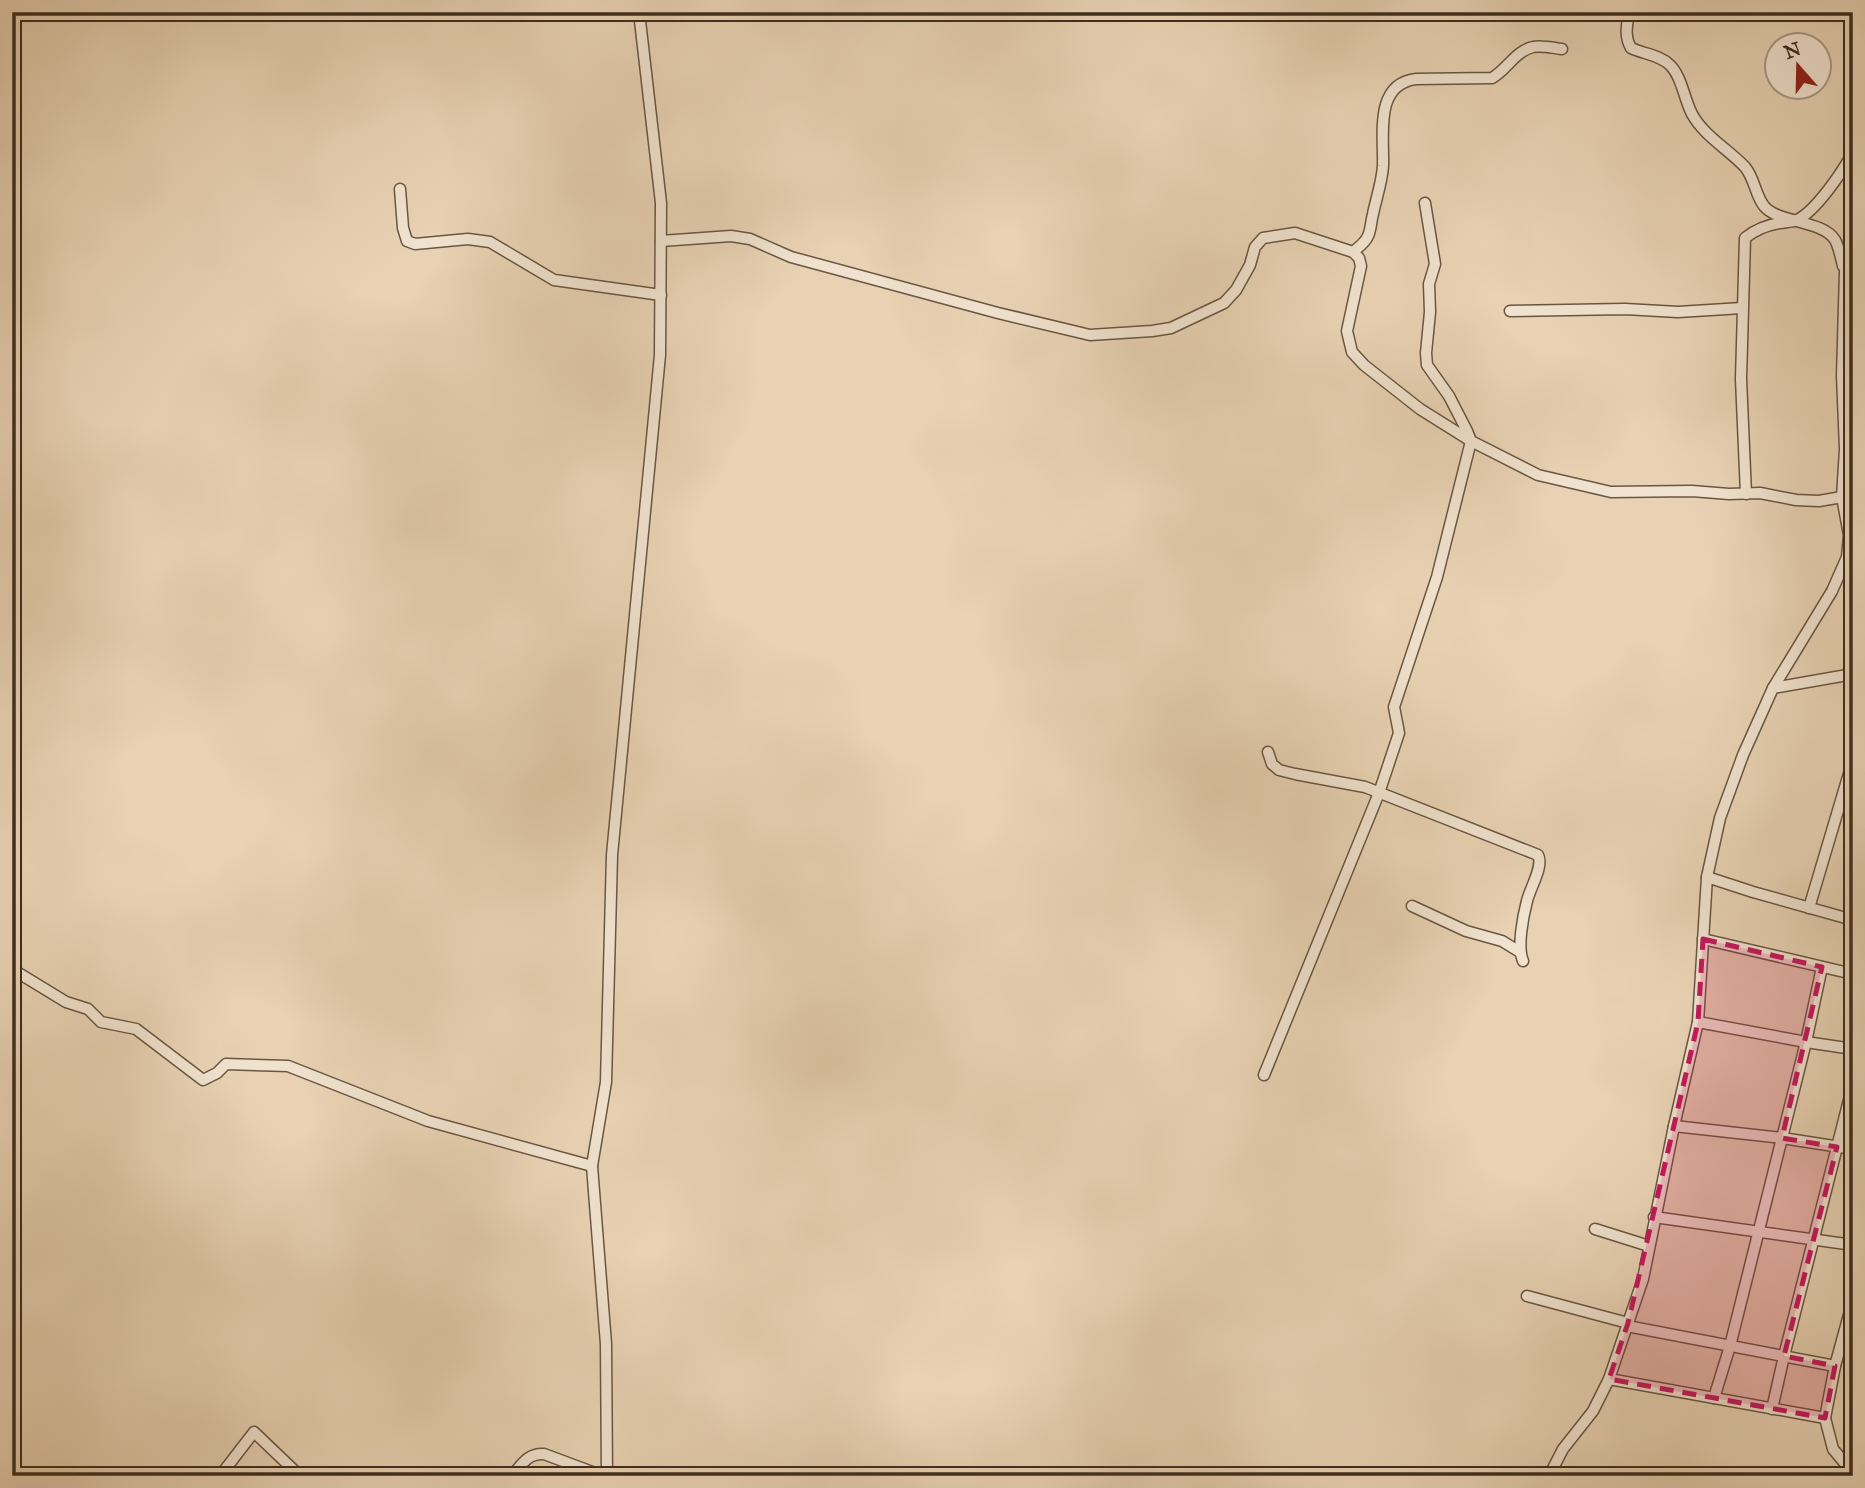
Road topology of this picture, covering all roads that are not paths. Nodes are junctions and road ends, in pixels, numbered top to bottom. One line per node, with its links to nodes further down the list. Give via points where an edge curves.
1 (639, 12): 9 (street, via 662,203)
2 (1629, 12): 8 (street, via 1626,32 1631,48 1671,65 1692,114 1752,177 1762,204)
3 (1562, 49): 10 (street, via 1534,46 1521,51 1492,78 1416,79 1397,85 1382,119 1383,169 1368,235)
4 (1853, 152): 8 (street, via 1814,206)
5 (401, 189): 12 (street, via 407,241 490,242 554,280)
6 (1425, 203): 16 (street, via 1435,264 1429,284 1427,365 1450,396)
7 (1853, 213): 11 (street)
8 (1796, 220): 11 (street, via 1836,241); 13 (street, via 1745,237)
9 (661, 241): 10 (street, via 750,239 792,257 1090,335 1171,328 1224,303 1236,290 1263,238 1295,233); 12 (street)
10 (1353, 252): 16 (street, via 1361,266 1347,331 1352,352 1420,409)
11 (1845, 272): 17 (street)
12 (661, 295): 42 (street, via 660,355 612,855 606,1082)
13 (1742, 308): 14 (street); 18 (street)
14 (1510, 311)
15 (1853, 433): 17 (street)
16 (1471, 442): 18 (street, via 1538,475 1611,492); 24 (street, via 1437,577 1394,707 1399,733)
17 (1845, 449): 19 (street)
18 (1746, 494): 19 (street, via 1819,501)
19 (1842, 497): 21 (street, via 1849,535 1847,557 1832,591)
20 (1853, 674): 21 (street)
21 (1773, 688): 25 (street, via 1720,818)
22 (1268, 752): 24 (street, via 1279,770 1365,786)
23 (1853, 760): 27 (street)
24 (1379, 793): 26 (street, via 1538,855 1541,863 1526,902 1521,957 1502,941 1466,931); 36 (street)
25 (1707, 877): 27 (street); 29 (street)
26 (1412, 906)
27 (1809, 908): 28 (street)
28 (1853, 920)
29 (1703, 939): 30 (street); 33 (street)
30 (1822, 967): 32 (street); 34 (street)
31 (12, 969): 42 (street, via 66,1002 88,1009 101,1022 136,1029 203,1080 226,1064 288,1066 428,1121)
32 (1853, 974)
33 (1698, 1022): 34 (street); 38 (street)
34 (1806, 1042): 35 (street); 39 (street)
35 (1853, 1049)
36 (1264, 1075)
37 (1853, 1084): 40 (street)
38 (1674, 1126): 39 (street); 43 (street)
39 (1782, 1138): 40 (street); 45 (street)
40 (1837, 1147): 41 (street); 46 (street)
41 (1853, 1149)
42 (592, 1166): 63 (street, via 606,1344)
43 (1654, 1217): 45 (street); 47 (street)
44 (1595, 1229): 47 (street)
45 (1759, 1231): 46 (street); 52 (street)
46 (1813, 1239): 48 (street); 53 (street)
47 (1649, 1245): 51 (street)
48 (1853, 1245)
49 (1527, 1296): 51 (street)
50 (1853, 1300): 54 (street)
51 (1628, 1325): 52 (street); 55 (street)
52 (1730, 1346): 53 (street); 56 (street)
53 (1784, 1356): 54 (street); 57 (street)
54 (1835, 1366): 58 (street)
55 (1609, 1379): 56 (street); 64 (street)
56 (1714, 1398): 57 (street)
57 (1772, 1409): 58 (street)
58 (1825, 1418): 59 (street, via 1833,1449)
59 (1853, 1473)
60 (220, 1476): 61 (street, via 254,1432)
61 (300, 1476)
62 (512, 1476): 63 (street, via 535,1453)
63 (605, 1476)
64 (1549, 1476)

